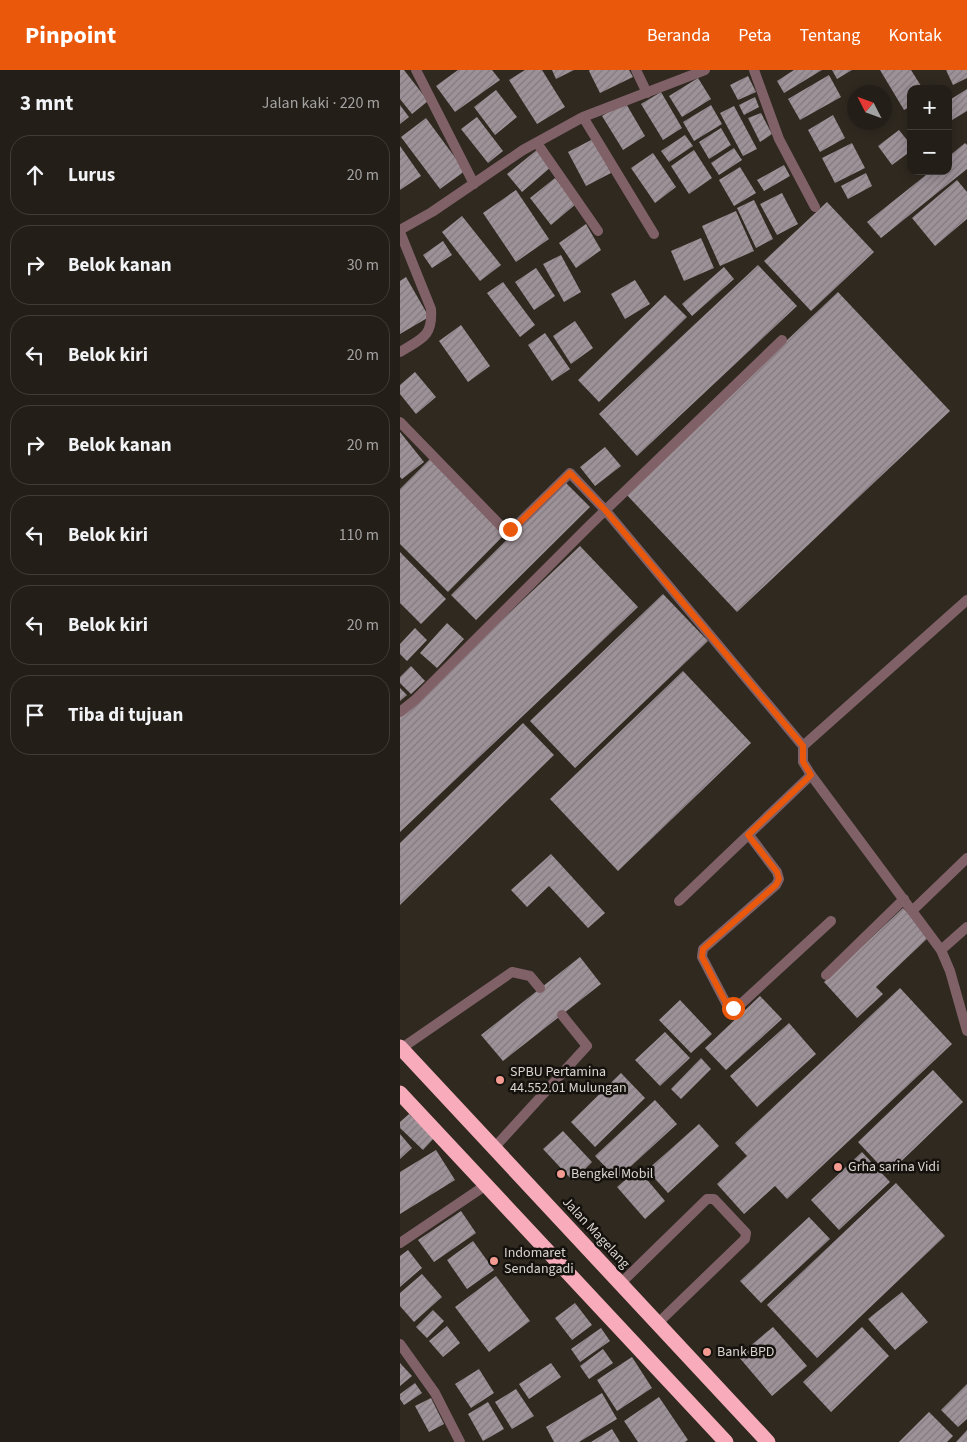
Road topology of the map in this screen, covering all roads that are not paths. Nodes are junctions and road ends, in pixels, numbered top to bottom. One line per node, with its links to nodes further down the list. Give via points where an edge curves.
1 (416, 70): 8 (street)
2 (636, 70): 5 (street)
3 (705, 70): 5 (street)
4 (754, 70): 9 (street, via 780,139)
5 (647, 92): 6 (street)
6 (583, 117): 7 (street); 12 (street)
7 (537, 142): 8 (street); 11 (street)
8 (474, 184): 10 (street)
9 (815, 207)
10 (400, 231): 14 (street, via 432,321 424,338)
11 (598, 231)
12 (654, 234)
13 (782, 340): 16 (street)
14 (400, 352)
15 (400, 422): 16 (street, via 502,527 510,529 516,526 570,473)
16 (606, 511): 18 (street); 19 (street)
17 (967, 600): 19 (street)
18 (400, 712)
19 (803, 746): 20 (street, via 803,762)
20 (811, 775): 21 (street); 23 (street)
21 (748, 835): 24 (street); 26 (street, via 779,879 703,949 702,957 726,1003 733,1008 742,1003)
22 (967, 858): 25 (street)
23 (904, 899): 25 (street); 29 (street)
24 (678, 901)
25 (912, 911): 28 (street)
26 (831, 921)
27 (967, 927): 28 (street)
28 (942, 950): 32 (street)
29 (826, 975)
30 (540, 988): 33 (street, via 530,976 512,972)
31 (562, 1015): 35 (street, via 588,1046)
32 (967, 1030)
33 (401, 1048): 35 (highway, Jalan Magelang)
34 (400, 1093): 36 (highway)
35 (494, 1148): 38 (highway, Jalan Magelang)
36 (486, 1185): 37 (street); 42 (highway)
37 (400, 1243)
38 (620, 1284): 39 (highway, Jalan Magelang); 39 (street, via 707,1199 714,1198 746,1233 745,1239)
39 (657, 1324): 43 (highway, Jalan Magelang)
40 (400, 1344): 41 (street, via 435,1393)
41 (460, 1442)
42 (726, 1442)
43 (768, 1442)

